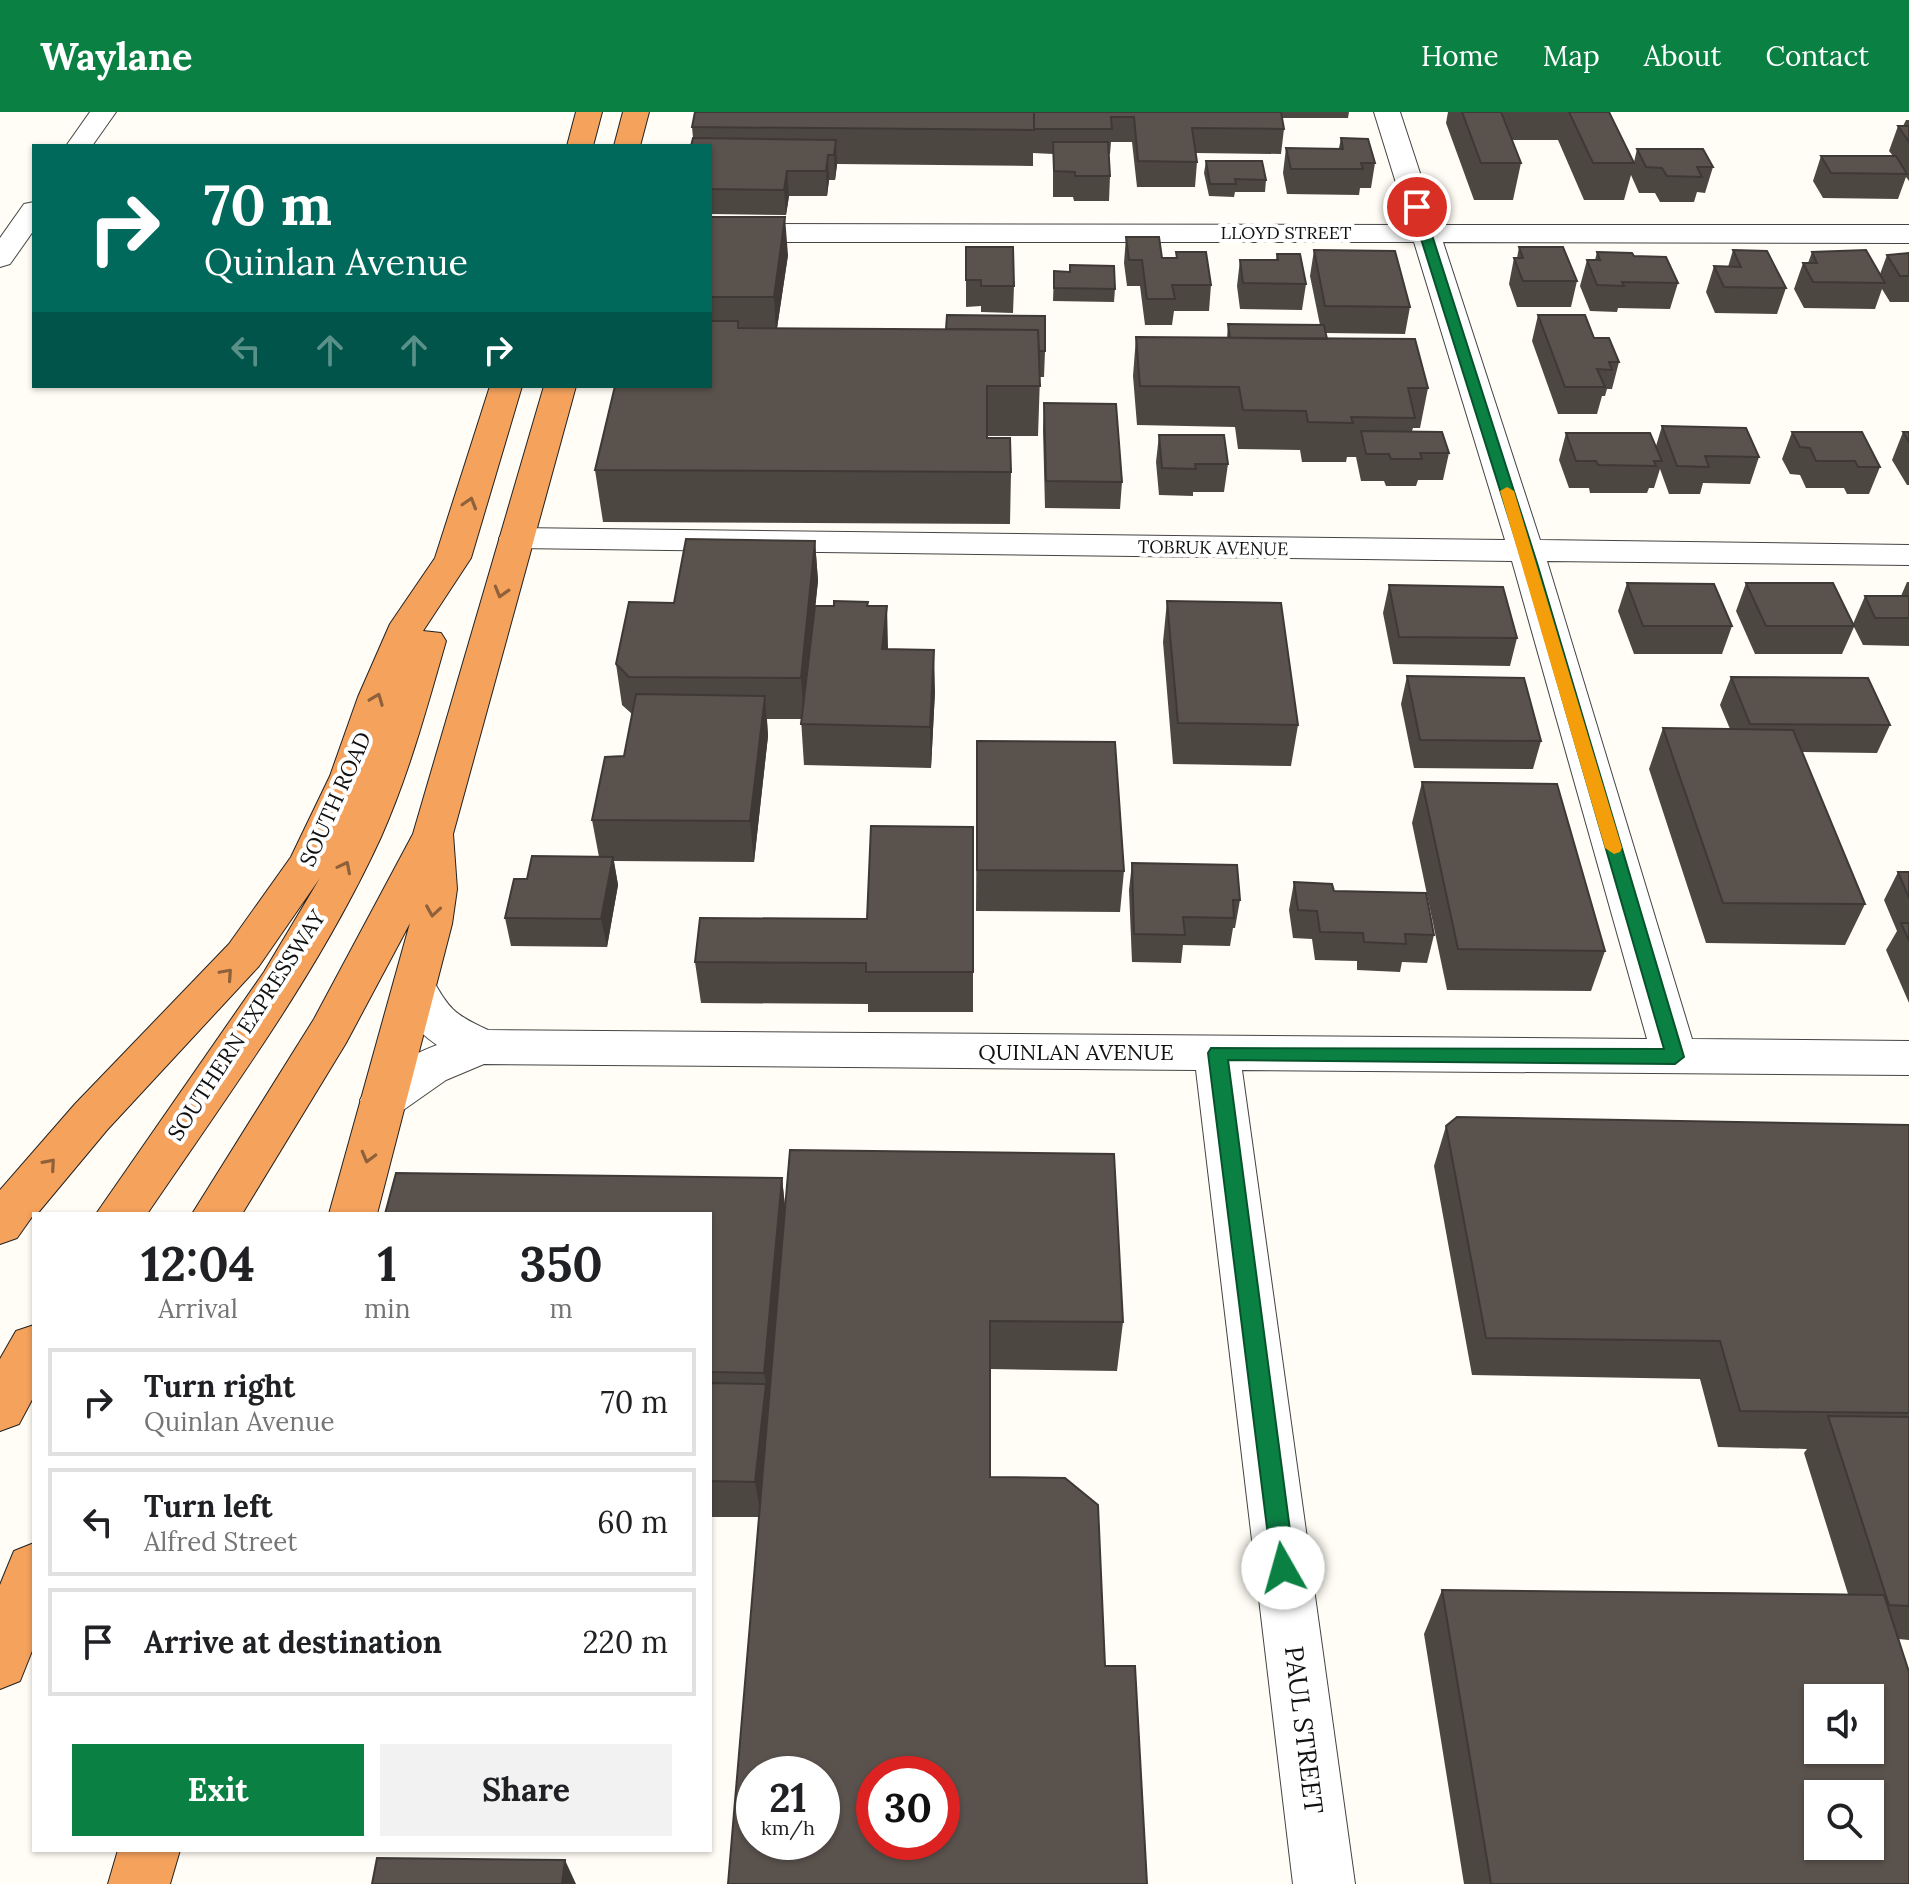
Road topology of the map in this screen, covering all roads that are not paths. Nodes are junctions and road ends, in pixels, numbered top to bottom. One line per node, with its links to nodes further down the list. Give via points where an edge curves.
1 (103, 112): 5 (street)
2 (589, 112): 6 (highway)
3 (636, 112): 7 (highway)
4 (1387, 112): 10 (street)
5 (80, 144)
6 (581, 144)
7 (628, 144)
8 (32, 213): 12 (street)
9 (712, 233): 10 (street, LLOYD STREET)
10 (1425, 233): 11 (street, LLOYD STREET); 16 (street)
11 (1909, 234)
12 (0, 258)
13 (505, 388): 18 (highway, SOUTH ROAD, one-way to 13)
14 (559, 388): 15 (highway)
15 (516, 538): 16 (street, TOBRUK AVENUE); 19 (highway, one-way to 19)
16 (1527, 553): 17 (street, TOBRUK AVENUE); 23 (street)
17 (1909, 555)
18 (453, 558): 26 (highway, SOUTHERN EXPRESSWAY, one-way to 18, via 263,1008 343,871 392,758); 29 (highway, SOUTH ROAD, one-way to 18, via 91,1117 244,955 278,910 309,862 350,776 408,624)
19 (433, 834): 20 (highway, one-way to 20, via 436,889); 27 (highway, via 330,1031)
20 (415, 986): 21 (street, QUINLAN AVENUE, via 424,1009 443,1026); 25 (highway)
21 (484, 1047): 22 (street, QUINLAN AVENUE); 25 (street, QUINLAN AVENUE, via 419,1072)
22 (1217, 1053): 23 (street, QUINLAN AVENUE); 36 (street, PAUL STREET)
23 (1675, 1057): 24 (street, QUINLAN AVENUE)
24 (1909, 1058)
25 (383, 1100): 28 (highway, one-way to 28)
26 (121, 1212)
27 (217, 1212)
28 (354, 1212)
29 (0, 1224)
30 (32, 1351): 31 (highway)
31 (0, 1408)
32 (32, 1574): 33 (highway)
33 (0, 1661)
34 (148, 1852): 35 (highway)
35 (139, 1884)
36 (1324, 1884)

